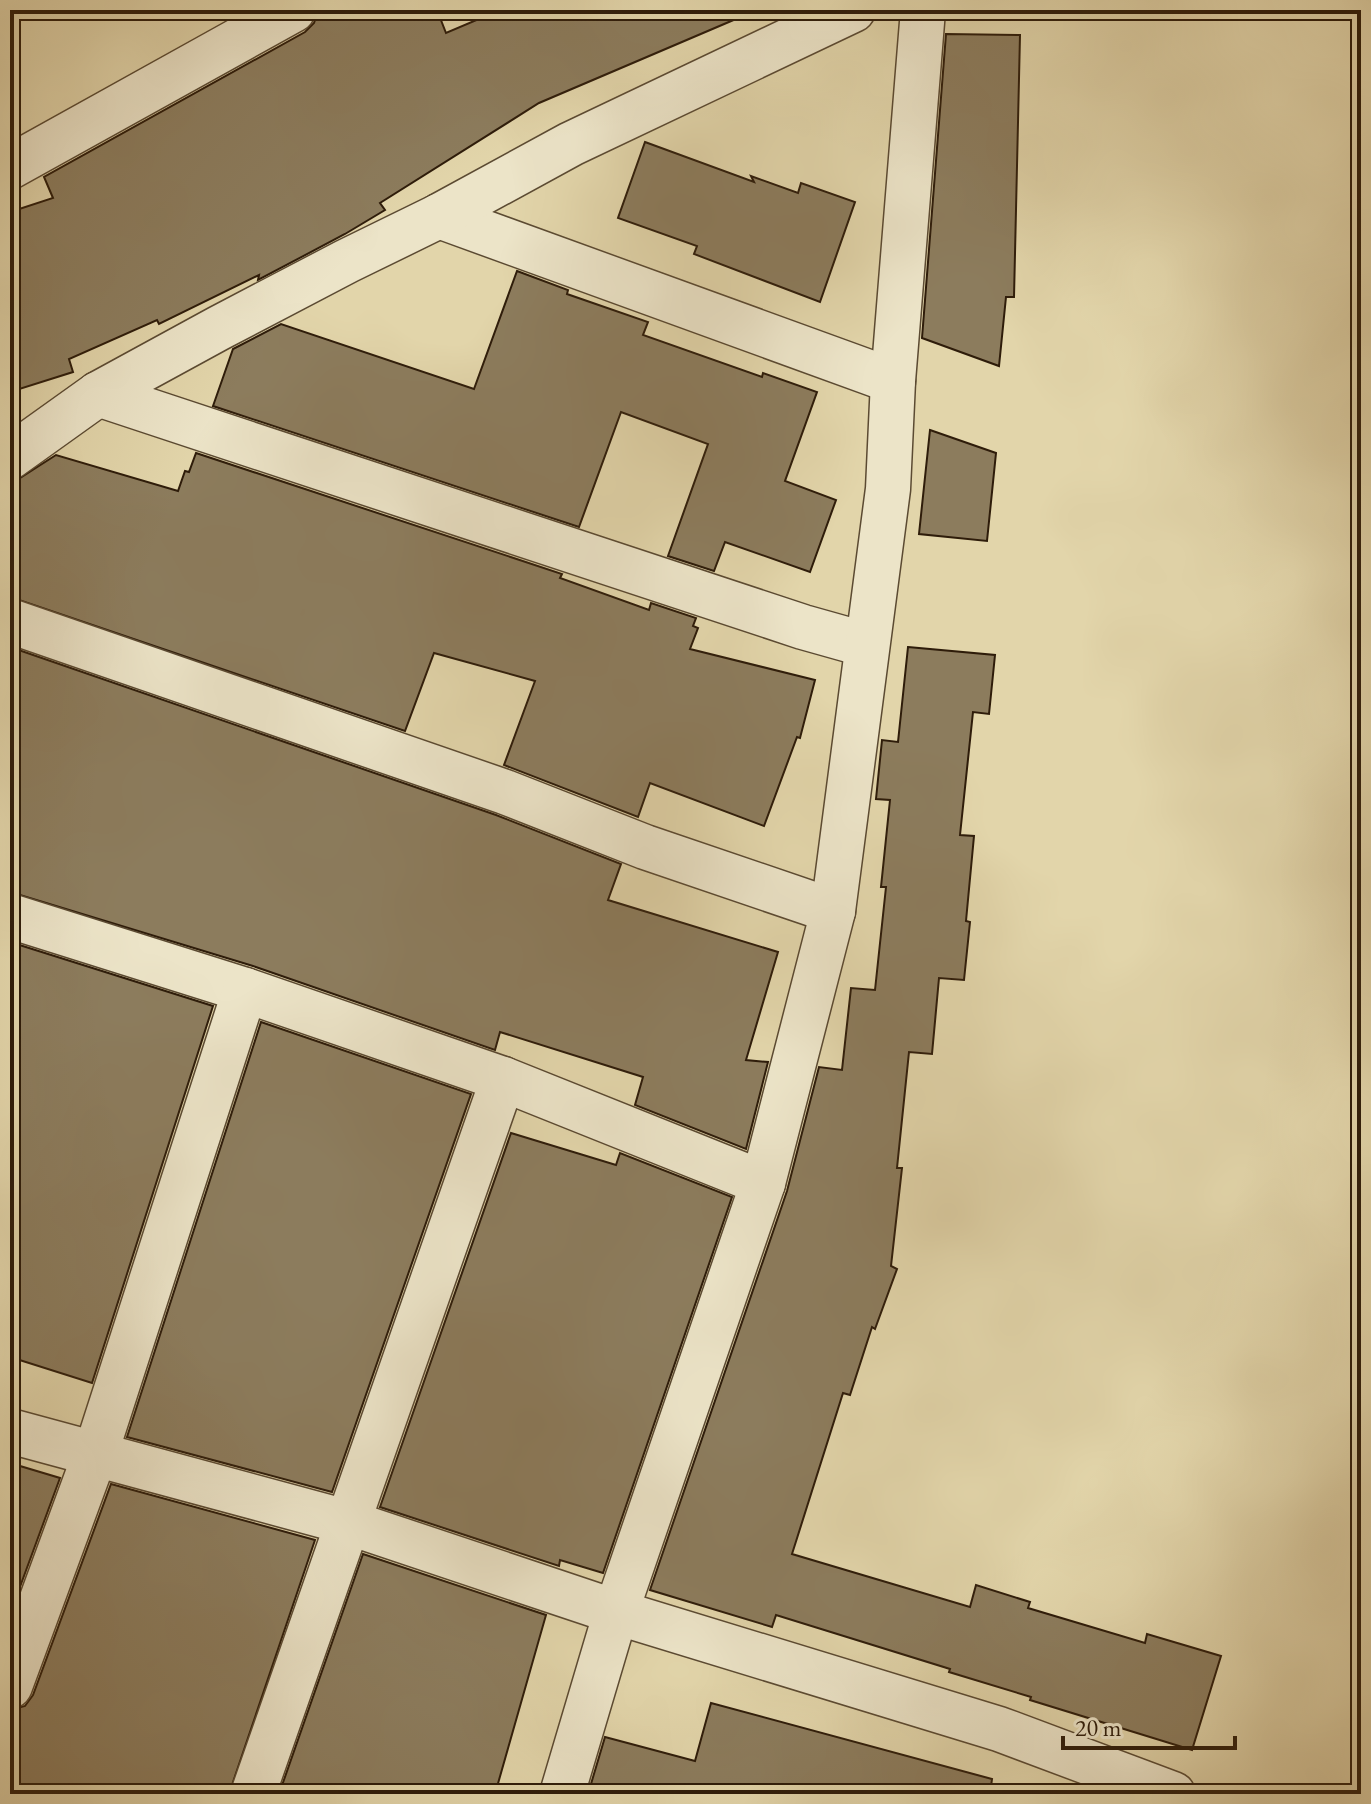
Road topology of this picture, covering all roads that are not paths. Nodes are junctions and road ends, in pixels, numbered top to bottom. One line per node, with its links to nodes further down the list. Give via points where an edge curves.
1 (293, 10): 4 (street)
2 (853, 10): 5 (street, via 571,144)
3 (923, 10): 6 (street)
4 (10, 167)
5 (439, 216): 6 (street); 7 (street)
6 (893, 381): 10 (street, via 888,489)
7 (98, 394): 8 (street); 10 (street)
8 (10, 457)
9 (10, 621): 11 (street)
10 (867, 645): 11 (street)
11 (833, 911): 15 (street)
12 (10, 916): 13 (street)
13 (245, 990): 14 (street); 17 (street)
14 (503, 1079): 15 (street); 18 (street)
15 (763, 1183): 19 (street)
16 (10, 1431): 17 (street)
17 (96, 1452): 18 (street); 20 (street)
18 (350, 1523): 19 (street); 21 (street)
19 (616, 1612): 22 (street); 23 (street, via 999,1729)
20 (10, 1686)
21 (253, 1794)
22 (562, 1794)
23 (1173, 1794)

